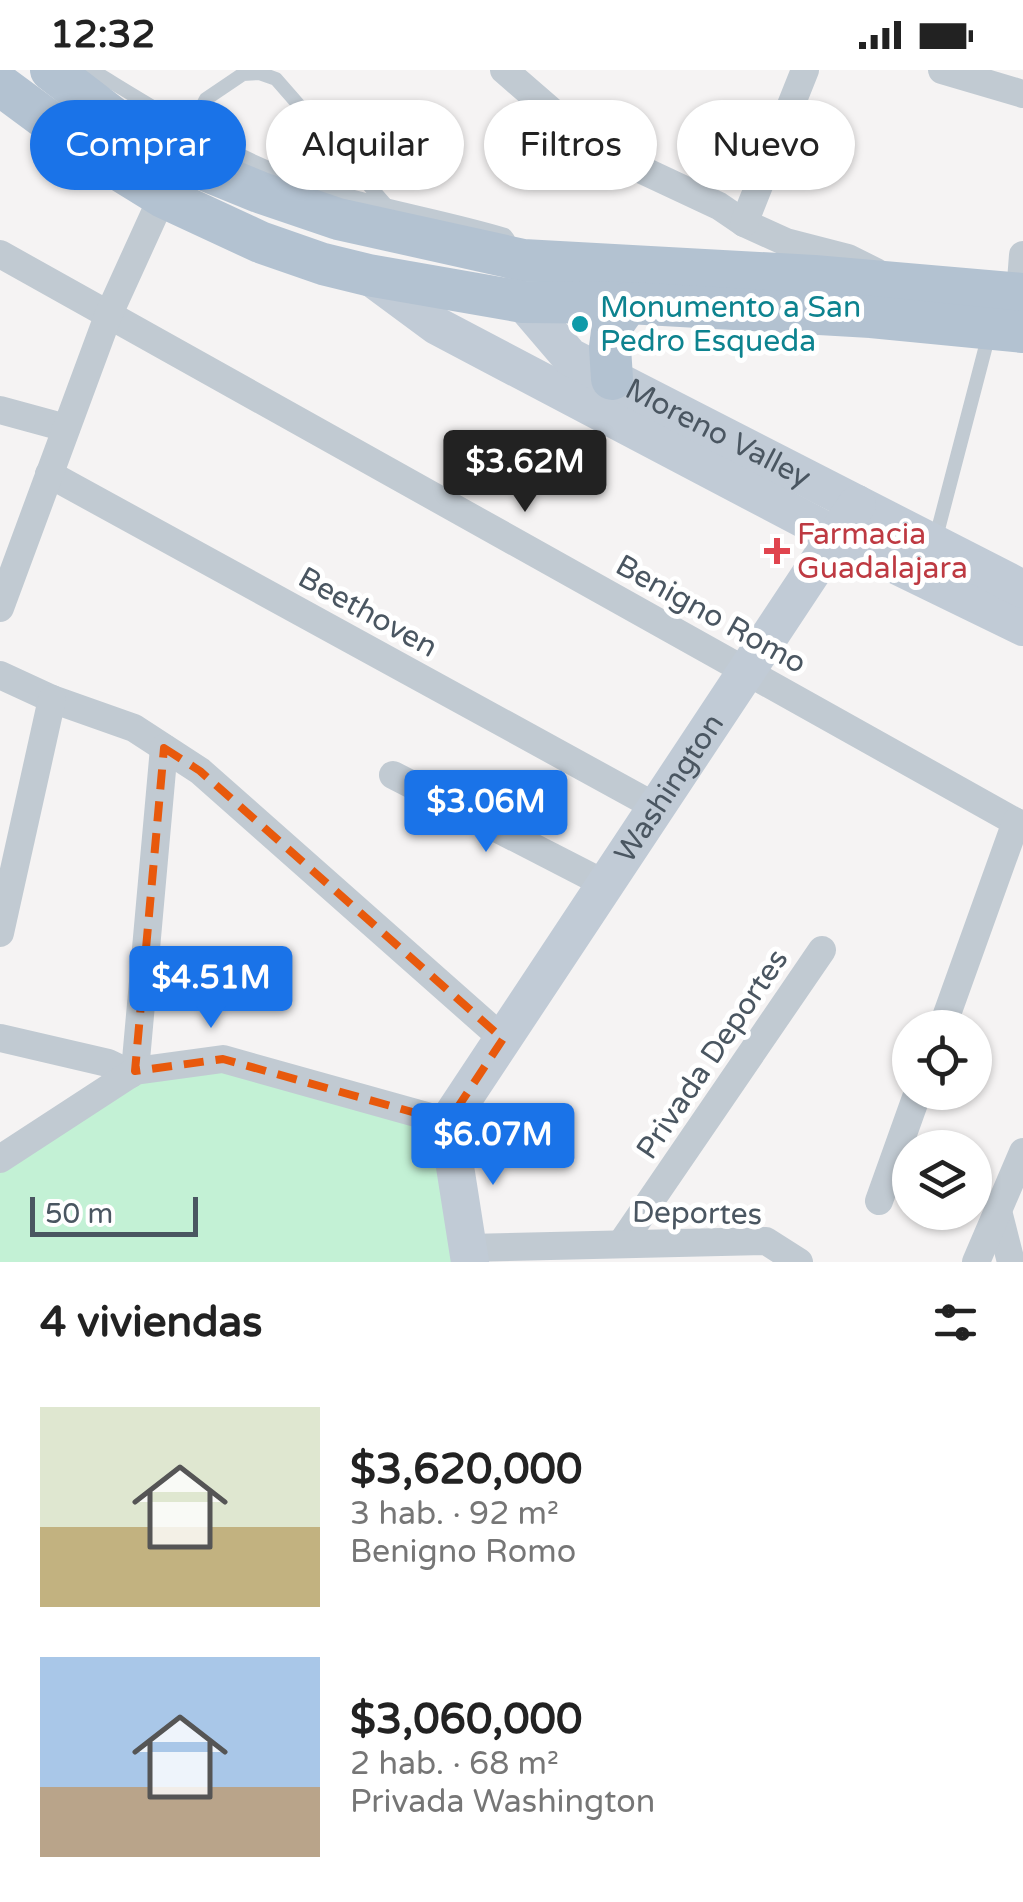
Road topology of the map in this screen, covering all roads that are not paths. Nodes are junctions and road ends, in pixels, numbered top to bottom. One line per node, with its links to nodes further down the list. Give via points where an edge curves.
1 (51, 70): 8 (main road)
2 (85, 70): 9 (lane)
3 (504, 70): 17 (street, via 593,147)
4 (804, 70): 17 (street)
5 (942, 70): 7 (street)
6 (0, 85): 11 (main road)
7 (1023, 94)
8 (90, 100)
9 (121, 100)
10 (206, 100): 16 (lane, via 243,74 276,79)
11 (30, 107)
12 (246, 170): 16 (lane)
13 (246, 187): 20 (main road)
14 (164, 190): 24 (street)
15 (206, 190): 19 (main road, via 260,242)
16 (388, 206): 20 (lane, via 505,235)
17 (744, 223): 21 (street, via 848,258)
18 (0, 254): 24 (street, Benigno Romo)
19 (368, 275): 20 (main road); 29 (street, Moreno Valley, via 437,326)
20 (523, 281): 21 (main road, via 814,276); 23 (main road); 25 (street, Moreno Valley, via 570,357)
21 (900, 284): 22 (main road)
22 (1016, 301): 23 (main road, via 872,317); 30 (lane)
23 (628, 303): 25 (main road, via 614,324)
24 (108, 316): 27 (street); 34 (street, Benigno Romo)
25 (612, 379): 29 (street, Moreno Valley)
26 (0, 410): 27 (street)
27 (66, 428): 28 (street)
28 (50, 474): 32 (street); 39 (street, Beethoven)
29 (846, 520): 30 (street, Moreno Valley); 34 (street, Washington)
30 (926, 560): 31 (street, Moreno Valley); 33 (street, Moreno Valley)
31 (1023, 589)
32 (0, 608)
33 (1023, 628)
34 (747, 671): 39 (street, Washington); 40 (street, Benigno Romo)
35 (0, 674): 36 (street)
36 (52, 699): 37 (street, via 134,728); 42 (street)
37 (164, 748): 46 (street, via 200,771); 47 (street)
38 (392, 775): 41 (street)
39 (656, 808): 41 (street, Washington)
40 (1020, 824): 44 (street)
41 (605, 884): 46 (street, Washington)
42 (0, 933)
43 (822, 950): 54 (street, Privada Deportes)
44 (949, 1010)
45 (0, 1038): 47 (street)
46 (503, 1039): 49 (street, Washington)
47 (133, 1072): 49 (street, via 223,1059); 51 (street)
48 (912, 1110): 52 (street)
49 (448, 1122): 56 (street)
50 (1023, 1152): 53 (street)
51 (0, 1159)
52 (879, 1201)
53 (998, 1211): 58 (street); 59 (street)
54 (621, 1244): 55 (street, Deportes); 56 (street, Deportes)
55 (658, 1253): 57 (street, Deportes, via 766,1241)
56 (469, 1255)
57 (799, 1262)
58 (976, 1262)
59 (1010, 1262)

